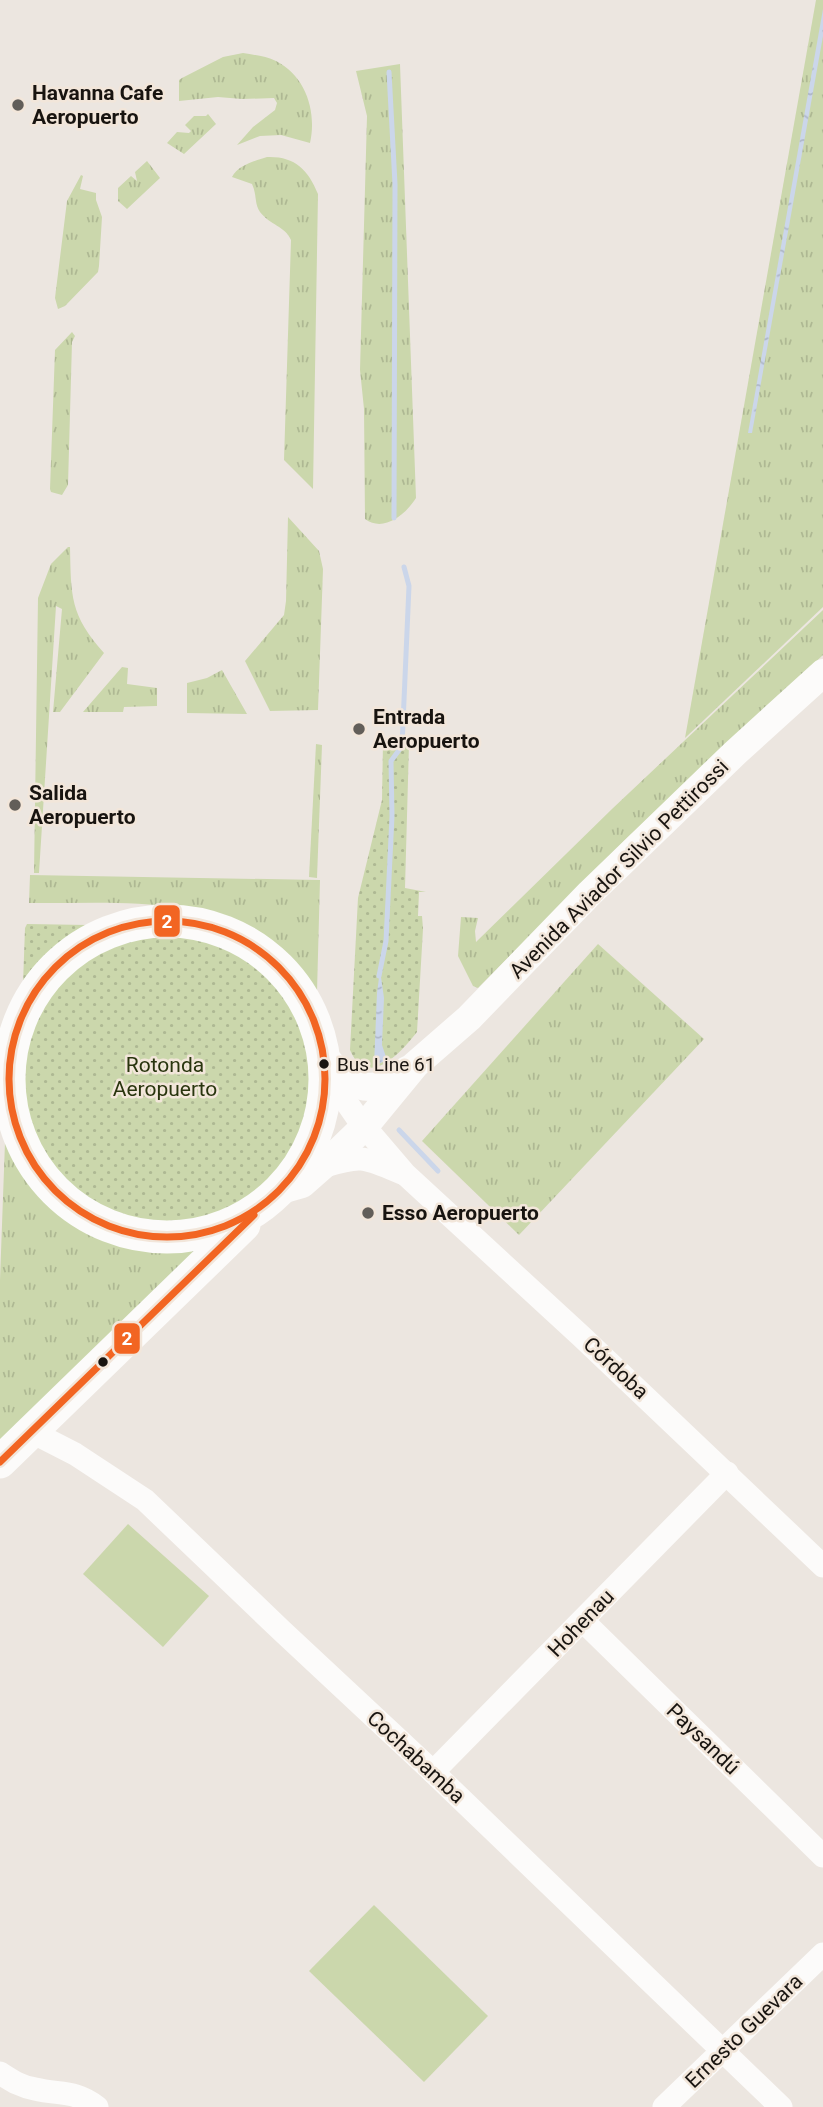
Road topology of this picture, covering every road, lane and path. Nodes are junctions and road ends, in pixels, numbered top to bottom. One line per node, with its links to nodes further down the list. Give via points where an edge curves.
1 (823, 673): 3 (main road, Avenida Aviador Silvio Pettirossi, via 590,893 469,1018)
2 (324, 1063): 3 (main road, Avenida Aviador Silvio Pettirossi, via 363,1086 380,1086); 4 (highway, via 311,1012 291,981 264,954 231,934 195,923 158,921 122,926 89,940 60,961 36,988 19,1020); 5 (street, Córdoba); 8 (highway, via 325,1092 318,1129 302,1163)
3 (415, 1065): 5 (main road, Avenida Aviador Silvio Pettirossi)
4 (4, 1090): 8 (highway, via 27,1155 52,1188 85,1214 123,1232 164,1238 206,1233 245,1218)
5 (365, 1127): 6 (main road, Avenida Aviador Silvio Pettirossi); 7 (street, Córdoba)
6 (322, 1167): 7 (street, Córdoba, via 357,1157); 8 (main road, Avenida Aviador Silvio Pettirossi, via 302,1184)
7 (405, 1174): 11 (street, Córdoba)
8 (271, 1199): 9 (highway, Avenida Aviador Silvio Pettirossi)
9 (32, 1432): 10 (highway, Avenida Aviador Silvio Pettirossi); 14 (street, Cochabamba, via 145,1500)
10 (0, 1462)
11 (727, 1473): 12 (street, Córdoba); 13 (street, Hohenau)
12 (823, 1566)
13 (583, 1621): 14 (street, Hohenau); 15 (street, Paysandú)
14 (433, 1772): 17 (street, Cochabamba)
15 (823, 1856)
16 (823, 1954): 17 (street, Ernesto Guevara)
17 (724, 2052): 20 (street, Ernesto Guevara); 21 (street, Cochabamba)
18 (0, 2073): 19 (street, via 16,2084 69,2093)
19 (97, 2107)
20 (664, 2107)
21 (781, 2107)

